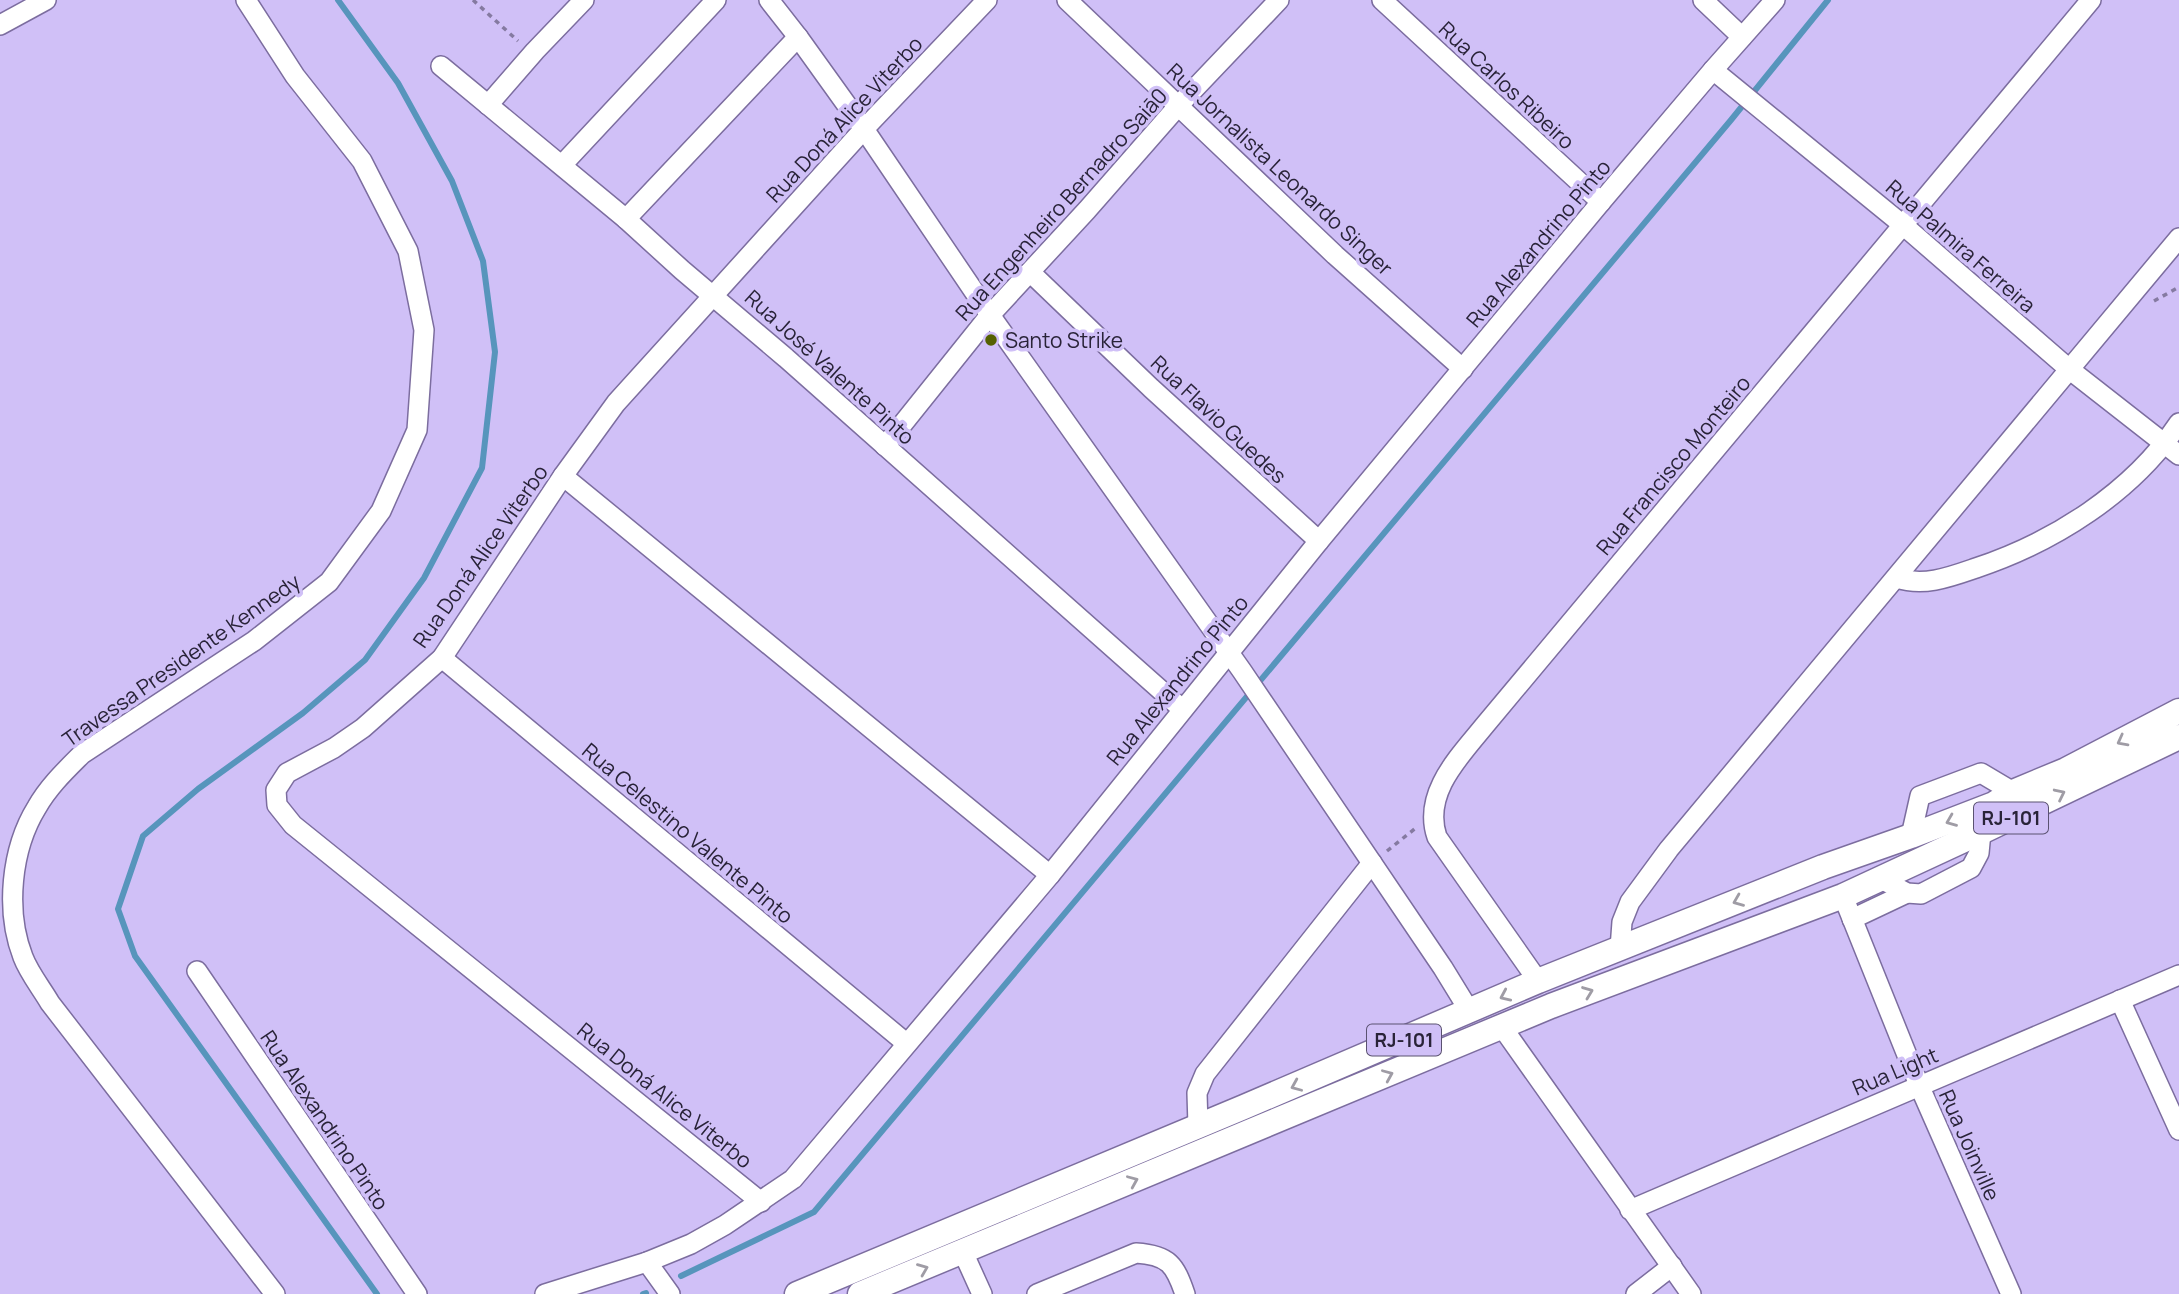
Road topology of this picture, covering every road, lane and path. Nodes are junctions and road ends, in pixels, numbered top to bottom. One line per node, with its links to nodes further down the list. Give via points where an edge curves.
1 (46, 0): 14 (street)
2 (246, 0): 68 (street, Travessa Presidente Kennedy, via 295,76 362,161 408,251 424,330 417,430 381,511 329,582 254,641 82,754 58,778 36,808 23,841 13,882 12,919 24,959 50,1003)
3 (473, 0): 17 (path)
4 (584, 0): 17 (street)
5 (716, 0): 23 (street)
6 (769, 0): 15 (street)
7 (987, 0): 22 (street, Rua Doná Alice Viterbo)
8 (1067, 0): 21 (street, Rua Jornalista Leonardo Singer)
9 (1279, 0): 21 (street, Rua Engenheiro Bernadro Saiā0)
10 (1382, 0): 24 (street, Rua Carlos Ribeiro)
11 (1703, 0): 16 (street)
12 (1775, 0): 16 (street, Rua Alexandrino Pinto)
13 (2091, 0): 26 (street, Rua Francisco Monteiro)
14 (0, 25)
15 (798, 37): 22 (street); 25 (street)
16 (1742, 37): 19 (street, Rua Alexandrino Pinto)
17 (532, 54): 20 (street)
18 (441, 66): 20 (street, Rua José Valente Pinto)
19 (1713, 70): 24 (street, Rua Alexandrino Pinto); 26 (street, Rua Palmira Ferreira)
20 (488, 105): 23 (street, Rua José Valente Pinto)
21 (1179, 105): 28 (street, Rua Engenheiro Bernadro Saiā0); 31 (street, Rua Jornalista Leonardo Singer, via 1335,256)
22 (864, 129): 29 (street, Rua Doná Alice Viterbo); 30 (street)
23 (562, 165): 25 (street, Rua José Valente Pinto)
24 (1601, 202): 31 (street, Rua Alexandrino Pinto)
25 (626, 219): 29 (street, Rua José Valente Pinto)
26 (1903, 225): 32 (street, Rua Palmira Ferreira); 45 (street, Rua Francisco Monteiro, via 1478,734 1445,777)
27 (2179, 238): 32 (street)
28 (1030, 272): 30 (street, Rua Engenheiro Bernadro Saiā0); 37 (street, Rua Flavio Guedes)
29 (713, 295): 34 (street, Rua José Valente Pinto); 36 (street, Rua Doná Alice Viterbo, via 616,403)
30 (990, 315): 34 (street, Rua Engenheiro Bernadro Saiā0); 39 (street)
31 (1463, 369): 37 (street, Rua Alexandrino Pinto)
32 (2069, 369): 35 (street, Rua Palmira Ferreira); 38 (street)
33 (2179, 423): 35 (street)
34 (885, 446): 41 (street, Rua José Valente Pinto)
35 (2171, 449): 38 (street, via 2058,532 1953,576 1920,582)
36 (563, 476): 40 (street, Rua Doná Alice Viterbo); 48 (street)
37 (1319, 541): 39 (street, Rua Alexandrino Pinto)
38 (1897, 578): 52 (street, via 1669,849 1630,902 1622,922)
39 (1229, 651): 41 (street, Rua Alexandrino Pinto); 47 (street)
40 (442, 658): 59 (street, Rua Celestino Valente Pinto); 63 (street, Rua Doná Alice Viterbo, via 363,728 287,773 276,790 277,805 293,825)
41 (1182, 709): 48 (street, Rua Alexandrino Pinto)
42 (2179, 711): 44 (main road, RJ-101, one-way to 44, via 2066,770)
43 (2178, 737): 44 (main road, RJ-101, one-way to 43)
44 (1997, 813): 46 (main road, RJ-101, one-way to 46); 46 (street, via 1981,773 1920,796); 49 (main road, RJ-101); 50 (street, via 1971,868 1921,894)
45 (1433, 815): 47 (path); 55 (street, via 1441,844)
46 (1911, 836): 52 (main road, RJ-101, one-way to 52)
47 (1372, 863): 57 (street); 61 (street, via 1205,1074 1197,1093)
48 (1049, 875): 59 (street, Rua Alexandrino Pinto)
49 (1881, 879): 50 (street); 51 (main road, RJ-101)
50 (1907, 893): 51 (street)
51 (1848, 907): 58 (main road, RJ-101, one-way to 51, via 1564,1001); 60 (street, Rua Joinville)
52 (1620, 949): 55 (main road, RJ-101)
53 (197, 971): 69 (street, Rua Alexandrino Pinto)
54 (2179, 975): 56 (street, Rua Light)
55 (1538, 981): 57 (main road, RJ-101, one-way to 57)
56 (2120, 1000): 60 (street, Rua Light); 62 (street)
57 (1469, 1012): 61 (main road, RJ-101, one-way to 61)
58 (1502, 1027): 64 (street); 65 (main road, RJ-101, one-way to 58)
59 (906, 1043): 63 (street, Rua Alexandrino Pinto, via 793,1179)
60 (1919, 1085): 64 (street, Rua Light); 79 (street, Rua Joinville)
61 (1198, 1126): 72 (main road, RJ-101)
62 (2179, 1130)
63 (761, 1202): 66 (street, Rua Alexandrino Pinto, via 691,1244)
64 (1630, 1210): 67 (street)
65 (963, 1252): 73 (main road, RJ-101, one-way to 65); 74 (street)
66 (647, 1262): 70 (street, Rua Alexandrino Pinto); 71 (street)
67 (1672, 1265): 77 (street); 78 (street)
68 (275, 1294)
69 (417, 1294)
70 (545, 1294)
71 (670, 1294)
72 (797, 1294)
73 (860, 1294)
74 (982, 1294)
75 (1037, 1294): 76 (street, via 1136,1253 1154,1254 1169,1262 1178,1272)
76 (1185, 1294)
77 (1636, 1294)
78 (1691, 1294)
79 (2011, 1294)

